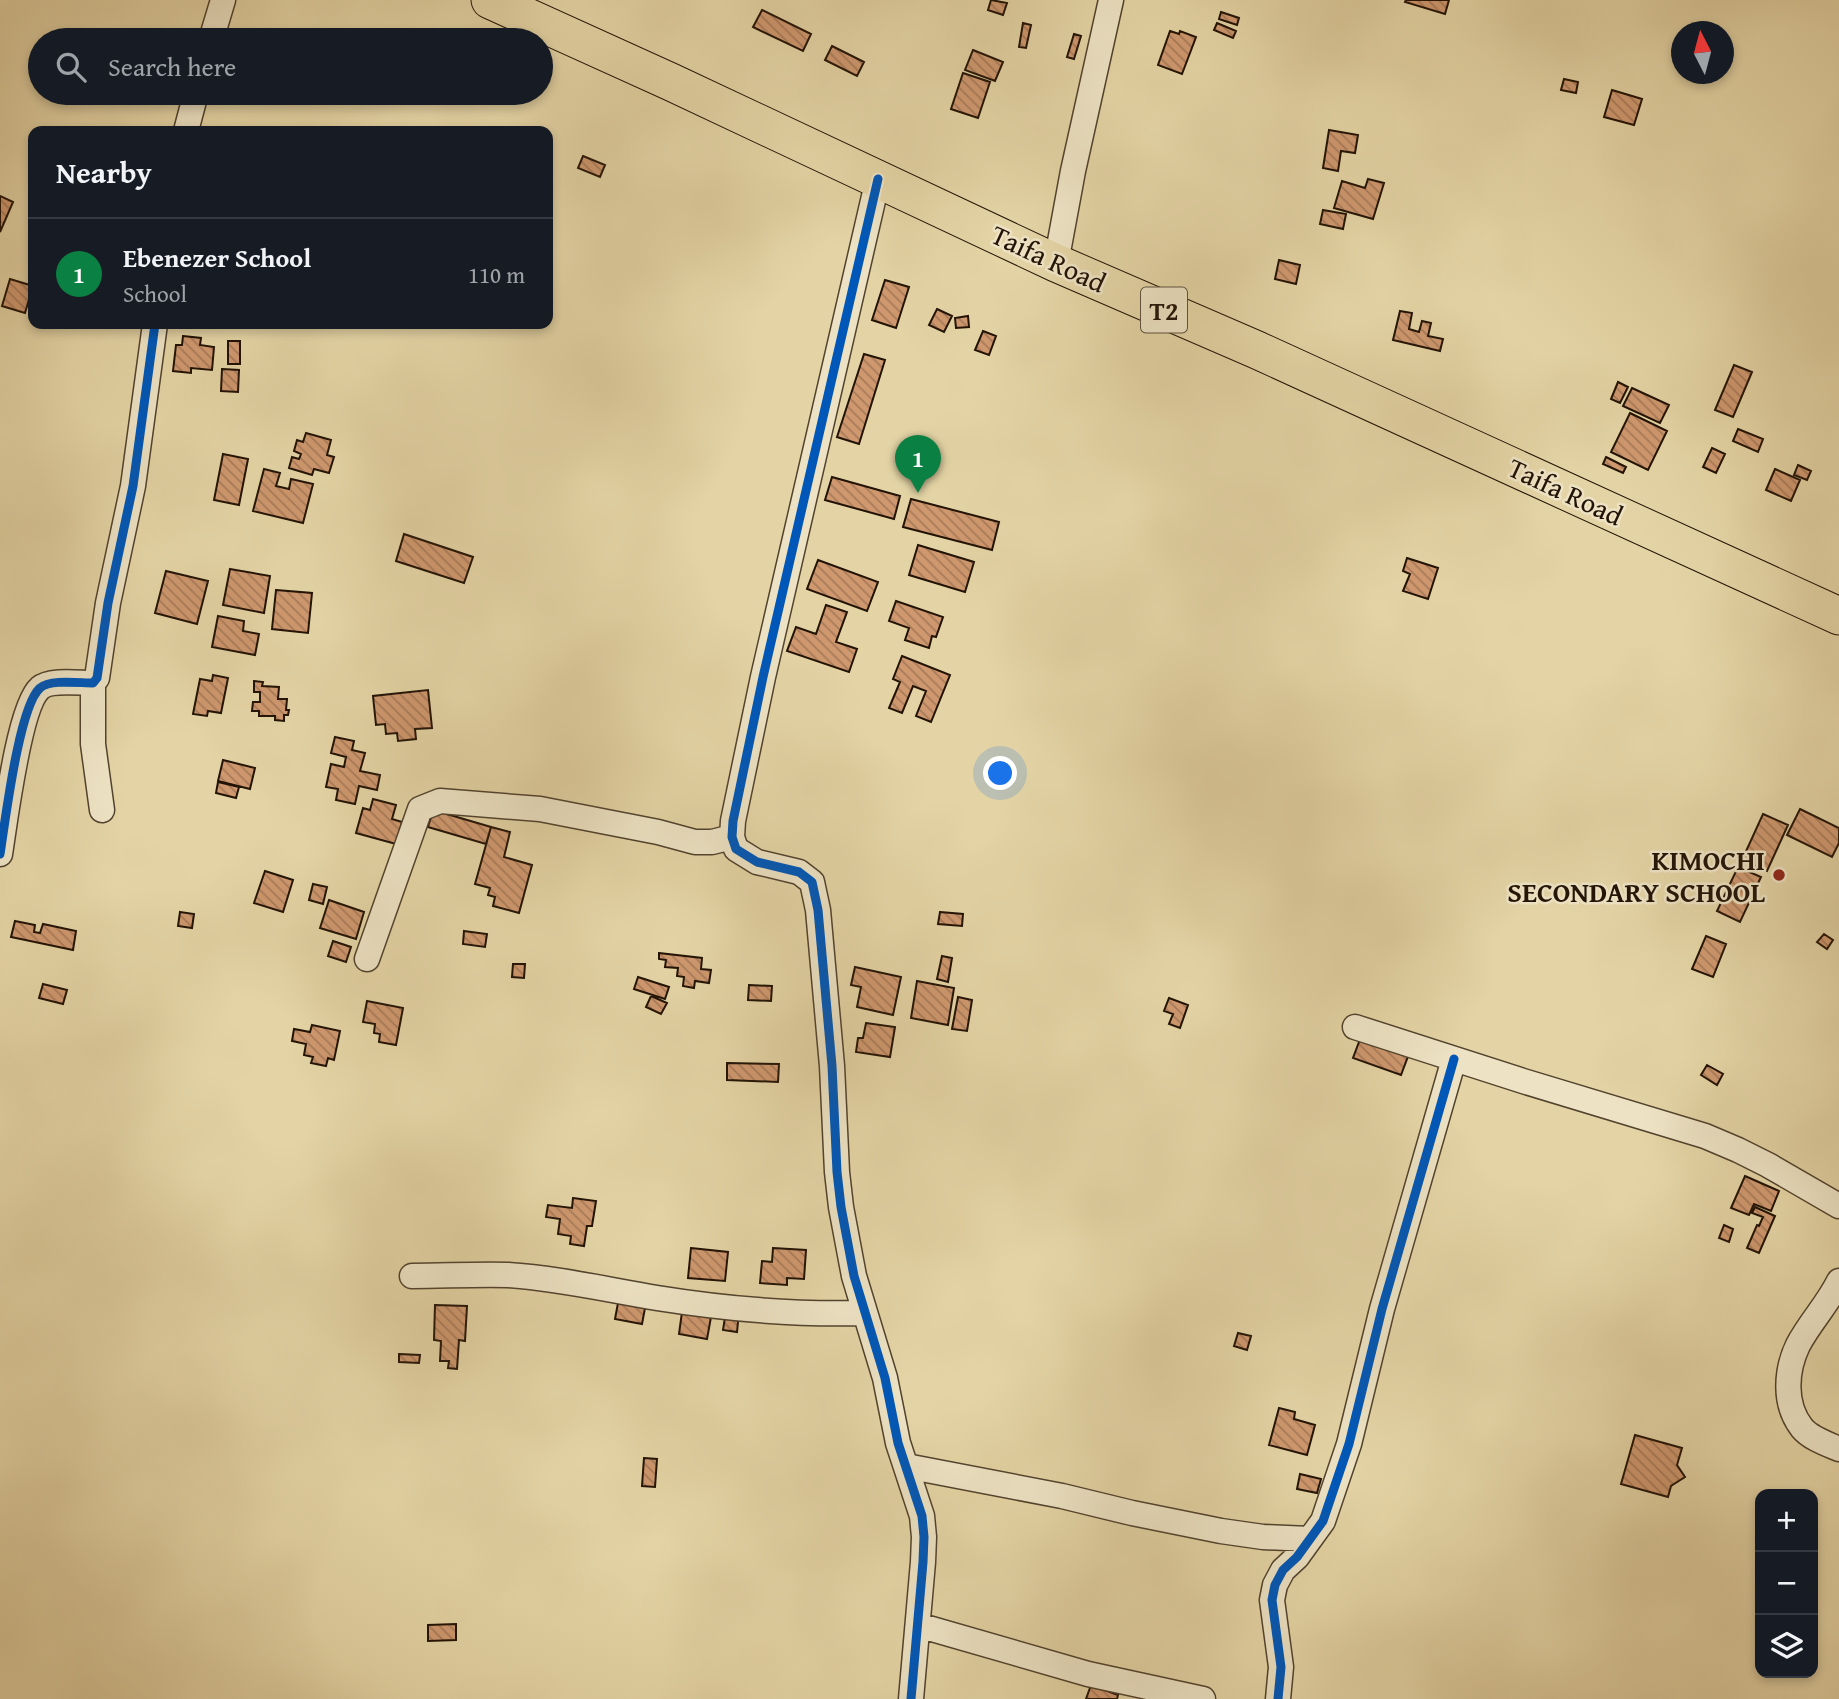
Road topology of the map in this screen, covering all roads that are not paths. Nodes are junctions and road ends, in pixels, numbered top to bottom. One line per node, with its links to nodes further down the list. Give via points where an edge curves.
1 (223, 0): 4 (street)
2 (490, 0): 5 (highway, Taifa Road / T2)
3 (1111, 0): 10 (street)
4 (215, 28)
5 (551, 28)
6 (553, 29): 9 (highway, Taifa Road / T2)
7 (193, 105): 8 (street)
8 (187, 126)
9 (878, 179): 10 (highway, Taifa Road / T2); 15 (street, via 766,663)
10 (1056, 263): 12 (highway, Taifa Road / T2)
11 (154, 329): 13 (street, via 133,486)
12 (1839, 616)
13 (93, 683): 14 (street, via 93,744); 16 (street, via 51,683 40,687 28,705)
14 (102, 810)
15 (732, 836): 17 (street, via 695,842 540,809 440,801 420,809); 23 (street, via 736,849 757,862 799,872 812,882 820,923 841,1207)
16 (0, 854)
17 (367, 959)
18 (1355, 1027): 19 (street)
19 (1454, 1059): 20 (street, via 1705,1136); 26 (street, via 1382,1309 1349,1444 1323,1521)
20 (1839, 1206)
21 (412, 1276): 23 (street, via 510,1275 758,1311)
22 (1839, 1281): 24 (street, via 1799,1343 1788,1391 1802,1428)
23 (865, 1313): 25 (street)
24 (1839, 1449)
25 (906, 1466): 26 (street, via 1221,1531); 27 (street, via 924,1537)
26 (1310, 1539): 30 (street, via 1283,1570 1272,1600 1281,1667)
27 (918, 1625): 28 (street); 29 (street, via 1088,1674)
28 (911, 1699)
29 (1203, 1699)
30 (1278, 1699)

